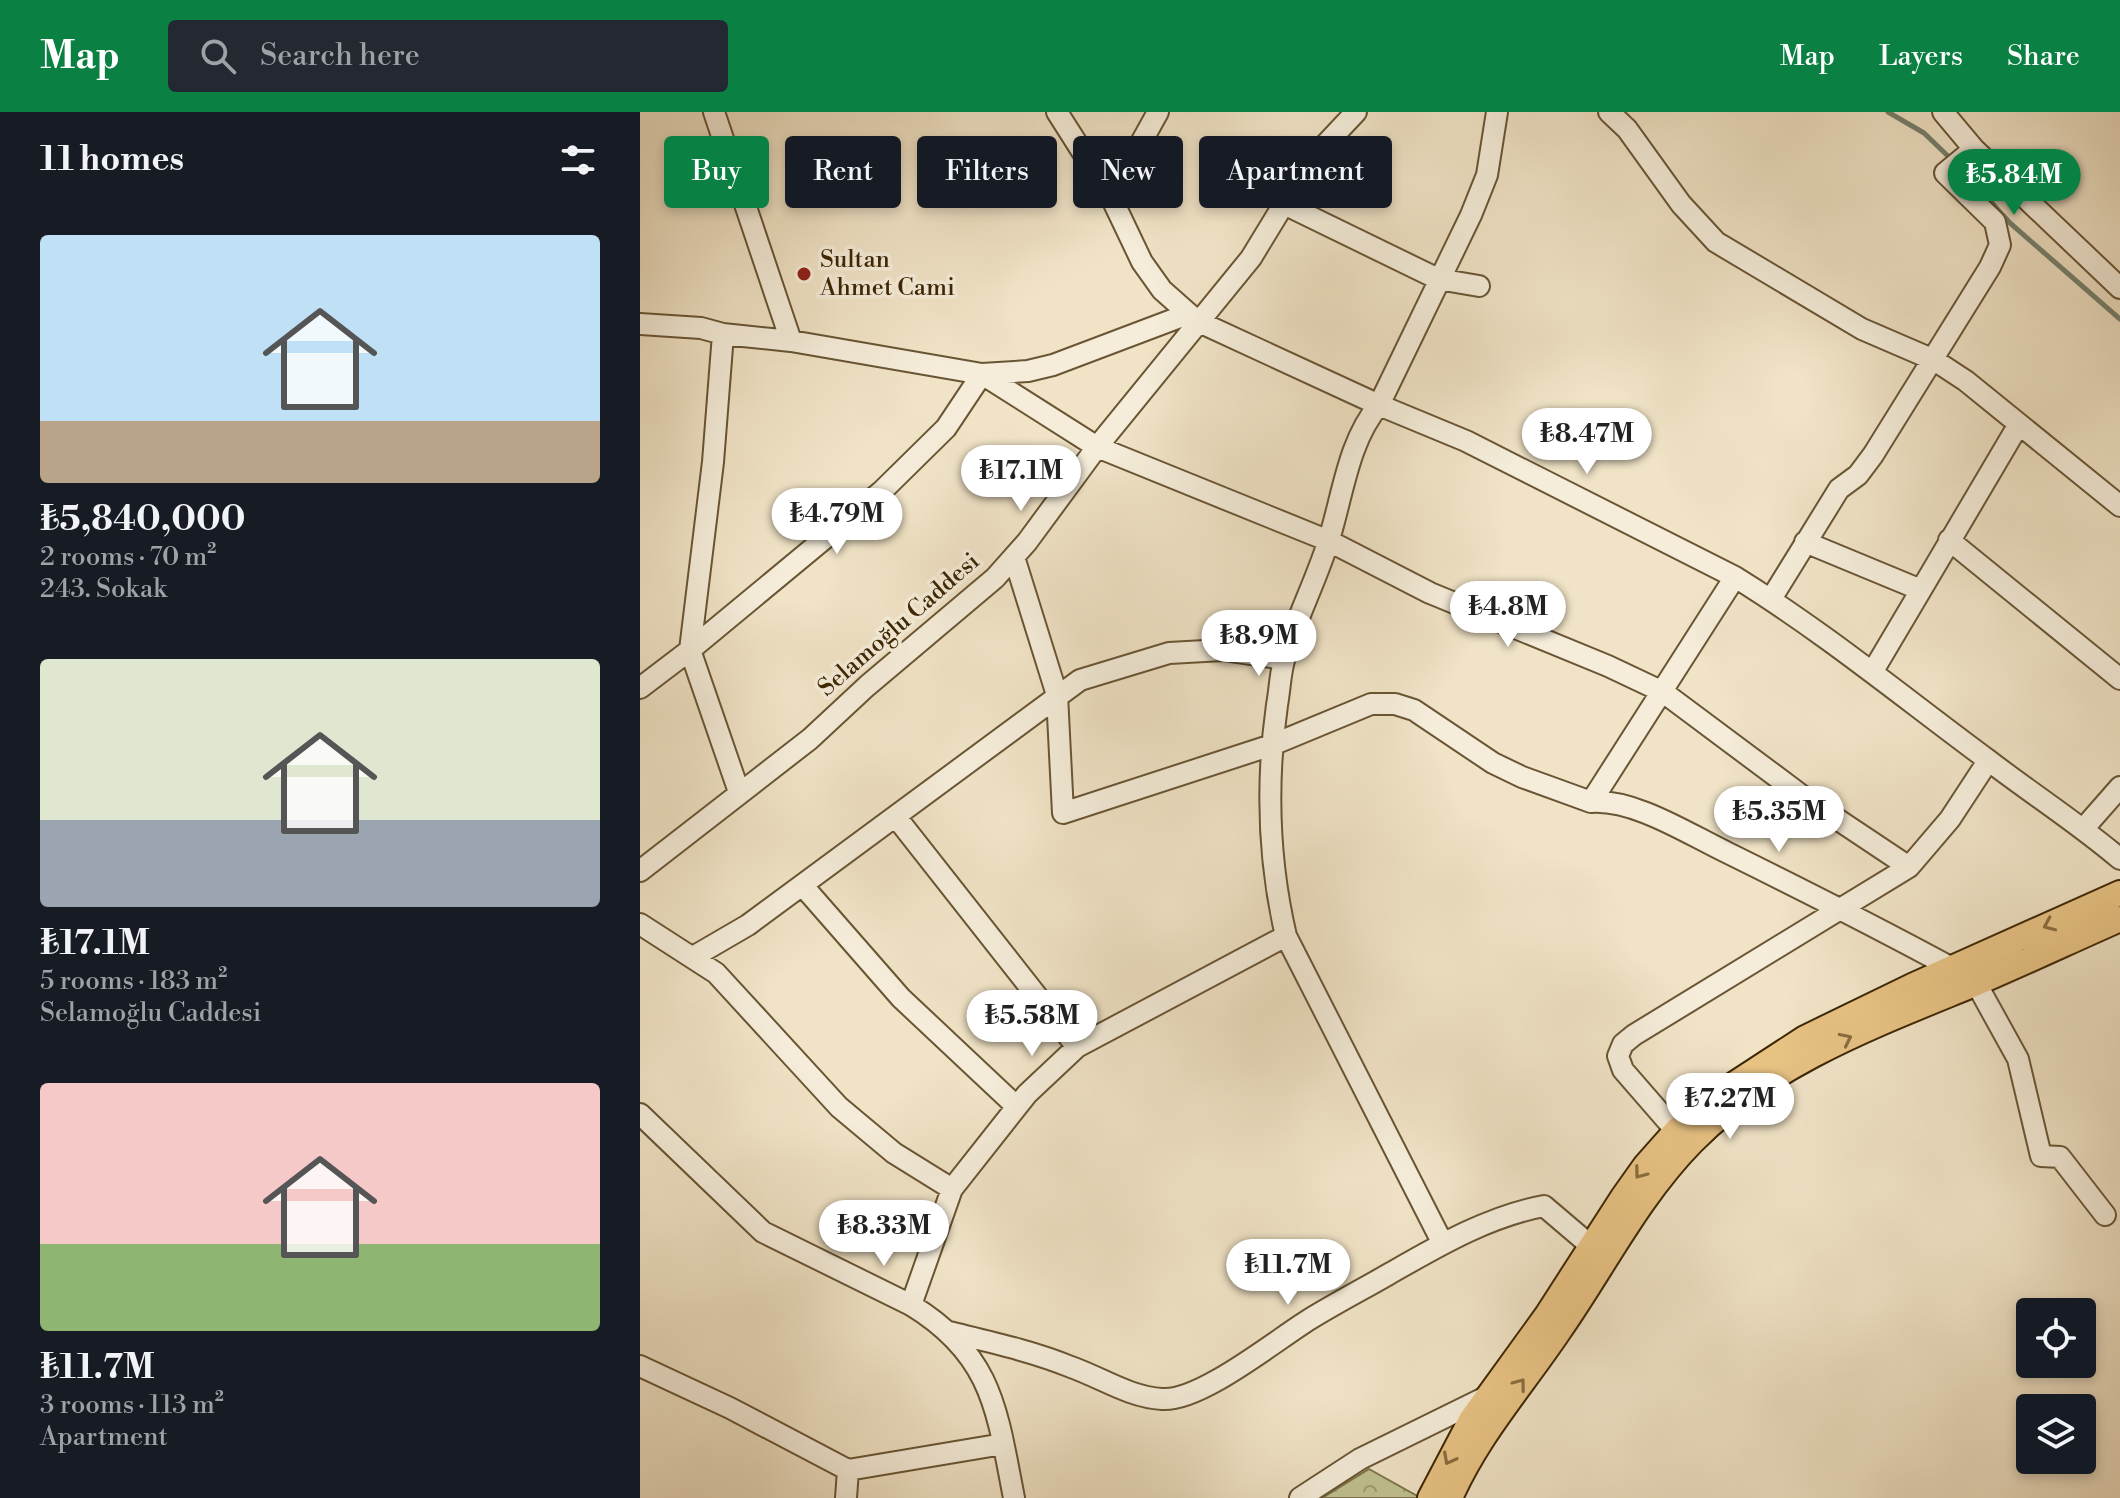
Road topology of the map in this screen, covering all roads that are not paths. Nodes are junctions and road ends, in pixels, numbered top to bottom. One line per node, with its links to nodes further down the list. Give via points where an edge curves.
1 (714, 112): 21 (street)
2 (1057, 112): 10 (street)
3 (1158, 112): 8 (street)
4 (1356, 112): 9 (street, Selamoğlu Caddesi)
5 (1497, 112): 15 (street, via 1487,175)
6 (1609, 112): 22 (street, via 1716,242 1862,329)
7 (1944, 112): 11 (street)
8 (1145, 136)
9 (1333, 136)
10 (1073, 137)
11 (1974, 149): 17 (street); 22 (street, via 1945,173 1995,222 2000,245)
12 (1116, 208): 18 (street, via 1142,262)
13 (1282, 208): 18 (street, Selamoğlu Caddesi, via 1251,258)
14 (1292, 208): 15 (street)
15 (1438, 279): 16 (street); 24 (street)
16 (1479, 286)
17 (2120, 288)
18 (1192, 318): 23 (street, via 1053,365); 24 (street); 26 (street, Selamoğlu Caddesi)
19 (640, 324): 20 (street)
20 (723, 334): 21 (street); 35 (street)
21 (791, 341): 23 (street)
22 (1934, 360): 25 (street); 30 (street, via 1873,455 1839,489)
23 (982, 374): 26 (street); 35 (street, via 946,428 882,491)
24 (1379, 405): 29 (street, via 1365,421); 32 (street, via 1466,441)
25 (2019, 424): 27 (street); 28 (street)
26 (1097, 447): 29 (street); 31 (street, Selamoğlu Caddesi)
27 (2120, 506)
28 (1949, 540): 33 (street); 38 (street)
29 (1329, 541): 36 (street); 40 (street, via 1430,593)
30 (1805, 542): 33 (street); 34 (street)
31 (1014, 557): 41 (street); 45 (street, Selamoğlu Caddesi, via 810,739)
32 (1735, 577): 34 (street); 40 (street)
33 (1921, 590): 37 (street)
34 (1771, 599): 37 (street)
35 (690, 650): 39 (street); 45 (street)
36 (1284, 659): 41 (street, via 1223,650 1169,653 1080,680); 42 (street)
37 (1873, 671): 43 (street)
38 (2120, 679)
39 (640, 688)
40 (1663, 692): 46 (street); 50 (street)
41 (1057, 695): 42 (street, via 1063,813); 47 (street)
42 (1272, 745): 46 (street, via 1371,704 1395,704 1414,710 1493,763); 57 (street, via 1269,810 1276,894)
43 (1988, 761): 48 (street); 50 (street, via 1950,819)
44 (2120, 787): 48 (street)
45 (739, 792): 51 (street, Selamoğlu Caddesi)
46 (1591, 802): 54 (street, via 1620,804 1660,820)
47 (896, 817): 52 (street); 61 (street)
48 (2084, 828): 49 (street)
49 (2120, 859)
50 (1909, 867): 54 (street)
51 (640, 871)
52 (803, 886): 58 (street); 62 (street, via 901,998)
53 (2120, 893): 59 (main road, one-way to 59)
54 (1840, 908): 59 (street); 64 (street, via 1623,1044 1618,1056 1623,1070)
55 (2120, 919): 60 (main road)
56 (640, 924): 58 (street)
57 (1286, 936): 61 (street); 67 (street)
58 (693, 957): 65 (street, via 716,973 839,1107 894,1153)
59 (1952, 968): 64 (main road, via 1805,1038 1713,1098)
60 (1976, 983): 66 (street, via 2018,1059 2041,1156 2060,1157); 75 (main road, one-way to 60, via 1488,1429 1647,1196 1694,1140 1793,1064)
61 (1077, 1047): 62 (street)
62 (1016, 1106): 65 (street)
63 (640, 1114): 69 (street, via 763,1232)
64 (1676, 1131): 68 (main road, one-way to 68, via 1645,1166)
65 (952, 1189): 69 (street)
66 (2105, 1215)
67 (1442, 1242): 68 (street, via 1544,1206); 70 (street, via 1231,1371 1191,1393 1165,1400 1133,1394 1071,1366)
68 (1591, 1246): 72 (main road)
69 (911, 1305): 70 (street)
70 (949, 1332): 73 (street, via 981,1372)
71 (640, 1366): 74 (street)
72 (1486, 1397): 75 (main road, one-way to 75, via 1447,1462); 78 (street, via 1360,1459)
73 (1003, 1444): 74 (street); 77 (street)
74 (848, 1470): 76 (street)
75 (1448, 1497)
76 (846, 1498)
77 (1014, 1498)
78 (1300, 1498)

